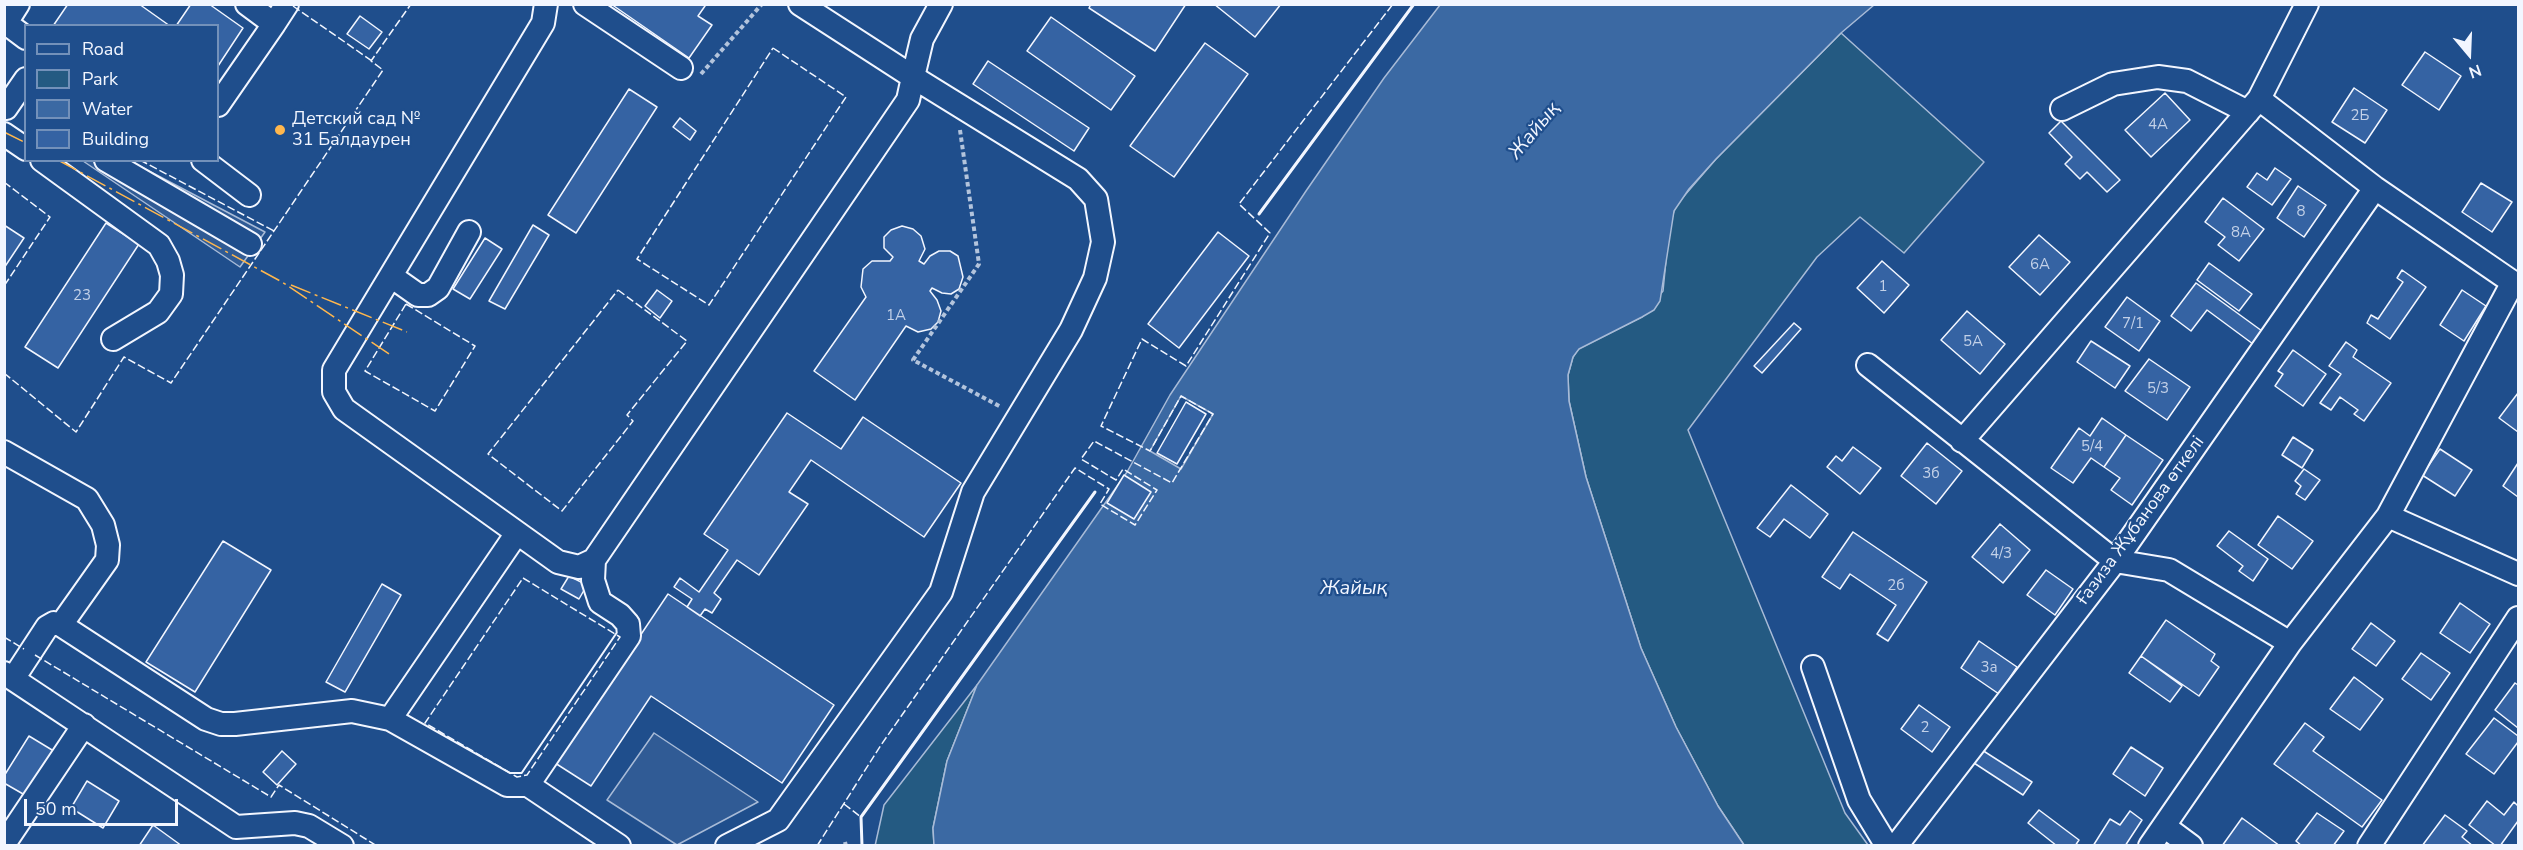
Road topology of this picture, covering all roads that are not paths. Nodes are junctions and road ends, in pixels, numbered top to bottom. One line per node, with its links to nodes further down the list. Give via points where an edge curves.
1 (18, 4): 10 (street, via 6,23)
2 (247, 4): 9 (street)
3 (287, 4): 9 (street)
4 (546, 4): 28 (street, via 543,23)
5 (585, 4): 11 (street)
6 (800, 4): 12 (street)
7 (941, 4): 12 (street, via 922,39)
8 (2307, 4): 15 (street)
9 (273, 24): 14 (street)
10 (24, 36)
11 (681, 68)
12 (913, 77): 36 (street, via 908,100); 53 (street, via 1078,179 1096,199 1103,242 1095,278 1071,330 973,492 941,592 778,820)
13 (24, 83): 17 (street)
14 (219, 104)
15 (2254, 106): 16 (street, via 2187,81 2158,77 2113,84); 23 (street); 32 (street)
16 (2062, 109)
17 (12, 110)
18 (4, 134): 19 (street)
19 (24, 148)
20 (45, 162): 25 (street)
21 (206, 162): 24 (street)
22 (112, 164): 25 (street); 27 (street)
23 (2375, 188): 29 (street); 37 (street, Ғазиза Жұбанова өткелі)
24 (249, 195)
25 (96, 199): 30 (street, via 159,245 172,275 171,294 158,312)
26 (469, 232): 28 (street, via 438,288 428,295 418,295)
27 (250, 244)
28 (391, 276): 35 (street, via 334,370 334,392 344,409)
29 (2516, 284): 34 (street)
30 (113, 339)
31 (1868, 364): 32 (street)
32 (1962, 441): 37 (street)
33 (4, 452): 40 (street, via 87,499 103,525 107,560)
34 (2388, 516): 38 (street); 41 (street)
35 (517, 533): 36 (street, via 558,562 579,567); 44 (street)
36 (594, 560): 46 (street, via 593,580 600,602 628,624 629,636)
37 (2115, 561): 41 (street, via 2169,570); 55 (street, Ғазиза Жұбанова өткелі)
38 (2518, 574)
39 (2518, 618): 58 (street)
40 (61, 625): 43 (street, via 47,627); 44 (street, via 206,719 221,724 352,711)
41 (2290, 643): 48 (street)
42 (1813, 667): 54 (street, via 1859,800)
43 (9, 676): 45 (street)
44 (390, 719): 46 (street, via 507,785)
45 (84, 725): 47 (street, via 236,827); 49 (street)
46 (528, 785): 52 (street)
47 (273, 825): 50 (street); 51 (street, via 309,826)
48 (2164, 826): 56 (street); 57 (street)
49 (4, 844)
50 (259, 846)
51 (342, 846)
52 (619, 846)
53 (727, 846)
54 (1887, 846)
55 (1896, 846)
56 (2150, 846)
57 (2191, 846)
58 (2369, 846)

